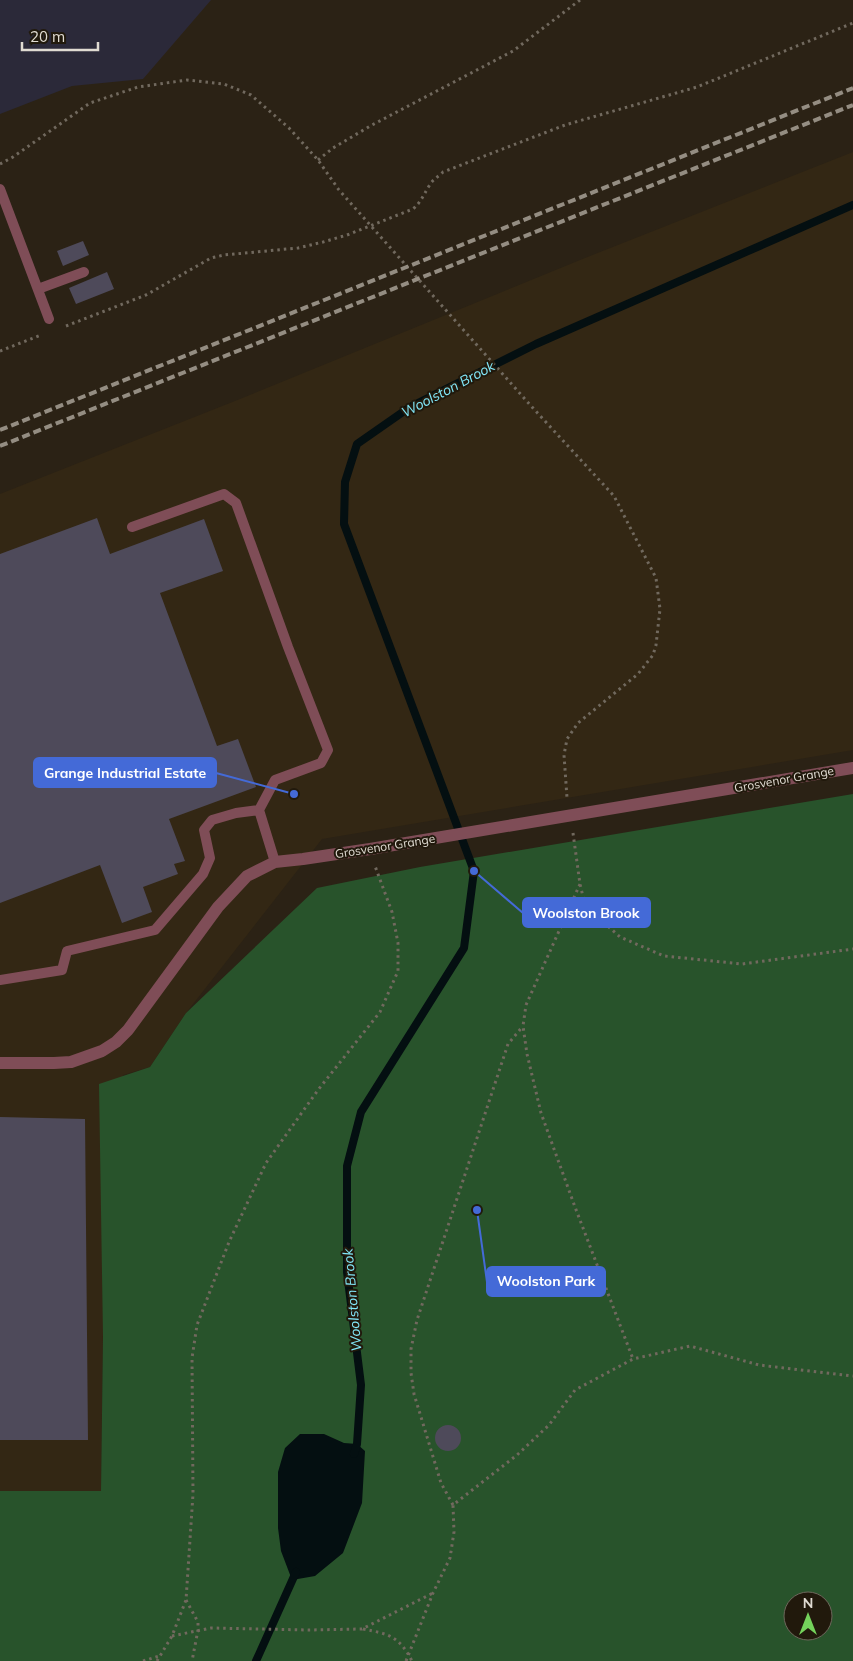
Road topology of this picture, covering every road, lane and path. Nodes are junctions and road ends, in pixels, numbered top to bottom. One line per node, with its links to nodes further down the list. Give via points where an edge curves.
1 (580, 0): 3 (path, via 513,51 372,125)
2 (853, 23): 9 (path, via 698,87 565,125 443,172 428,186 420,203 413,209 348,235 298,248 211,258 146,295)
3 (318, 160): 4 (path, via 289,128 251,95 224,84 187,80 138,87 90,103); 14 (path, via 339,190 614,496 656,578 660,609 656,645 638,674 578,723 567,739 564,755)
4 (0, 164)
5 (0, 189): 7 (lane)
6 (84, 272): 7 (lane)
7 (38, 289): 8 (lane)
8 (49, 319)
9 (64, 327)
10 (46, 334): 11 (path)
11 (0, 352)
12 (132, 527): 15 (lane, via 224,494 236,503 328,750 321,763 275,780)
13 (853, 768): 17 (street, Grosvenor Grange)
14 (567, 801)
15 (258, 810): 18 (lane); 21 (lane, via 212,820 204,830 210,858 203,874 155,930 67,951 62,970)
16 (573, 834): 19 (path)
17 (370, 849): 18 (street, Grosvenor Grange); 30 (path, via 392,912 398,943 398,971 380,1012 266,1163 229,1242 197,1325 192,1358 193,1494)
18 (276, 862): 23 (street, Grosvenor Grange, via 247,876 236,886 142,1013 116,1042 102,1051 71,1062)
19 (580, 884): 20 (path, via 584,901 620,937 664,956 742,964); 22 (path, via 526,1005)
20 (853, 949)
21 (0, 980)
22 (523, 1026): 24 (path, via 541,1113); 27 (path, via 508,1044 417,1320 410,1372)
23 (0, 1063)
24 (633, 1359): 25 (path, via 690,1346 759,1364); 28 (path, via 574,1390 549,1425)
25 (853, 1376)
26 (436, 1446): 27 (path)
27 (430, 1448): 28 (path, via 441,1483)
28 (453, 1505): 29 (path, via 454,1532 450,1558)
29 (433, 1593): 31 (path); 35 (path)
30 (186, 1600): 32 (path, via 198,1622); 33 (path)
31 (362, 1629): 32 (path); 35 (path, via 390,1636 401,1643)
32 (198, 1630): 33 (path); 38 (path)
33 (172, 1636): 34 (path)
34 (160, 1655): 36 (path); 37 (path)
35 (409, 1655): 39 (path); 40 (path)
36 (143, 1661)
37 (158, 1661)
38 (192, 1661)
39 (406, 1661)
40 (412, 1661)

